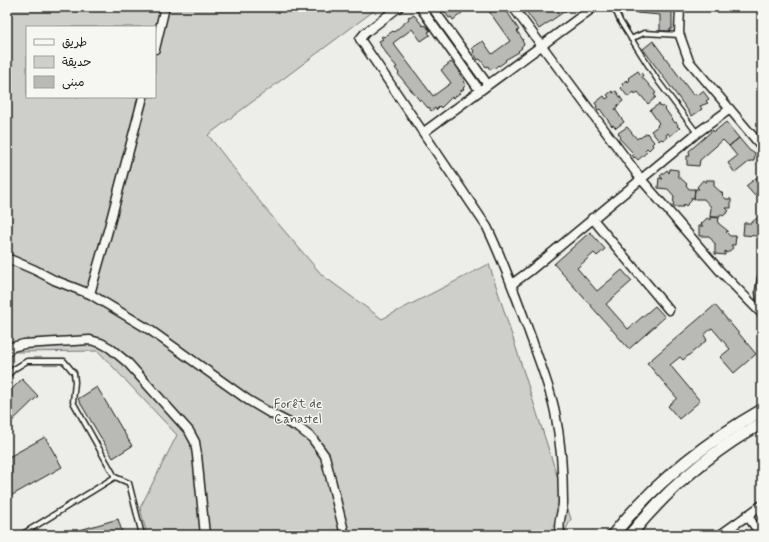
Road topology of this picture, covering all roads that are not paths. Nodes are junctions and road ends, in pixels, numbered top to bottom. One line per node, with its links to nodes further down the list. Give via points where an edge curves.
1 (166, 7): 11 (street)
2 (400, 7): 19 (street, via 360,39)
3 (420, 7): 14 (street)
4 (432, 7): 13 (street)
5 (513, 7): 12 (street)
6 (594, 7): 12 (street)
7 (614, 7): 10 (lane)
8 (680, 7): 9 (street)
9 (680, 35): 10 (lane, via 644,33); 18 (street, via 689,61)
10 (631, 39): 20 (lane, via 658,81)
11 (156, 45)
12 (541, 46): 15 (street); 22 (street)
13 (463, 50): 14 (street); 15 (street)
14 (456, 57): 16 (street)
15 (488, 85): 16 (street)
16 (480, 91): 19 (street)
17 (142, 98): 27 (street)
18 (730, 109): 20 (street); 21 (street)
19 (424, 132): 26 (street, via 487,227)
20 (697, 133): 22 (street)
21 (762, 148)
22 (641, 180): 23 (street); 29 (street, via 720,271)
23 (592, 218): 26 (street); 28 (street)
24 (7, 258): 27 (street)
25 (762, 278): 29 (street)
26 (512, 284): 41 (street, via 549,387 555,412 563,470 563,505 559,525)
27 (90, 294): 40 (street, via 150,330 248,400 312,438 325,456)
28 (668, 310)
29 (762, 314)
30 (7, 352): 39 (street, via 12,347 24,344 90,340 101,342 128,363 192,436 197,455)
31 (7, 376): 34 (lane, via 27,361 64,361 74,373 73,402)
32 (762, 410): 42 (main road, via 693,456 654,490)
33 (762, 423): 43 (main road, via 746,431 703,463 664,497)
34 (115, 477): 37 (lane); 38 (lane, via 128,484)
35 (762, 505): 36 (street)
36 (747, 516): 44 (street); 45 (street)
37 (21, 535)
38 (142, 535)
39 (206, 535)
40 (345, 535)
41 (561, 535)
42 (613, 535)
43 (630, 535)
44 (720, 535)
45 (761, 535)

